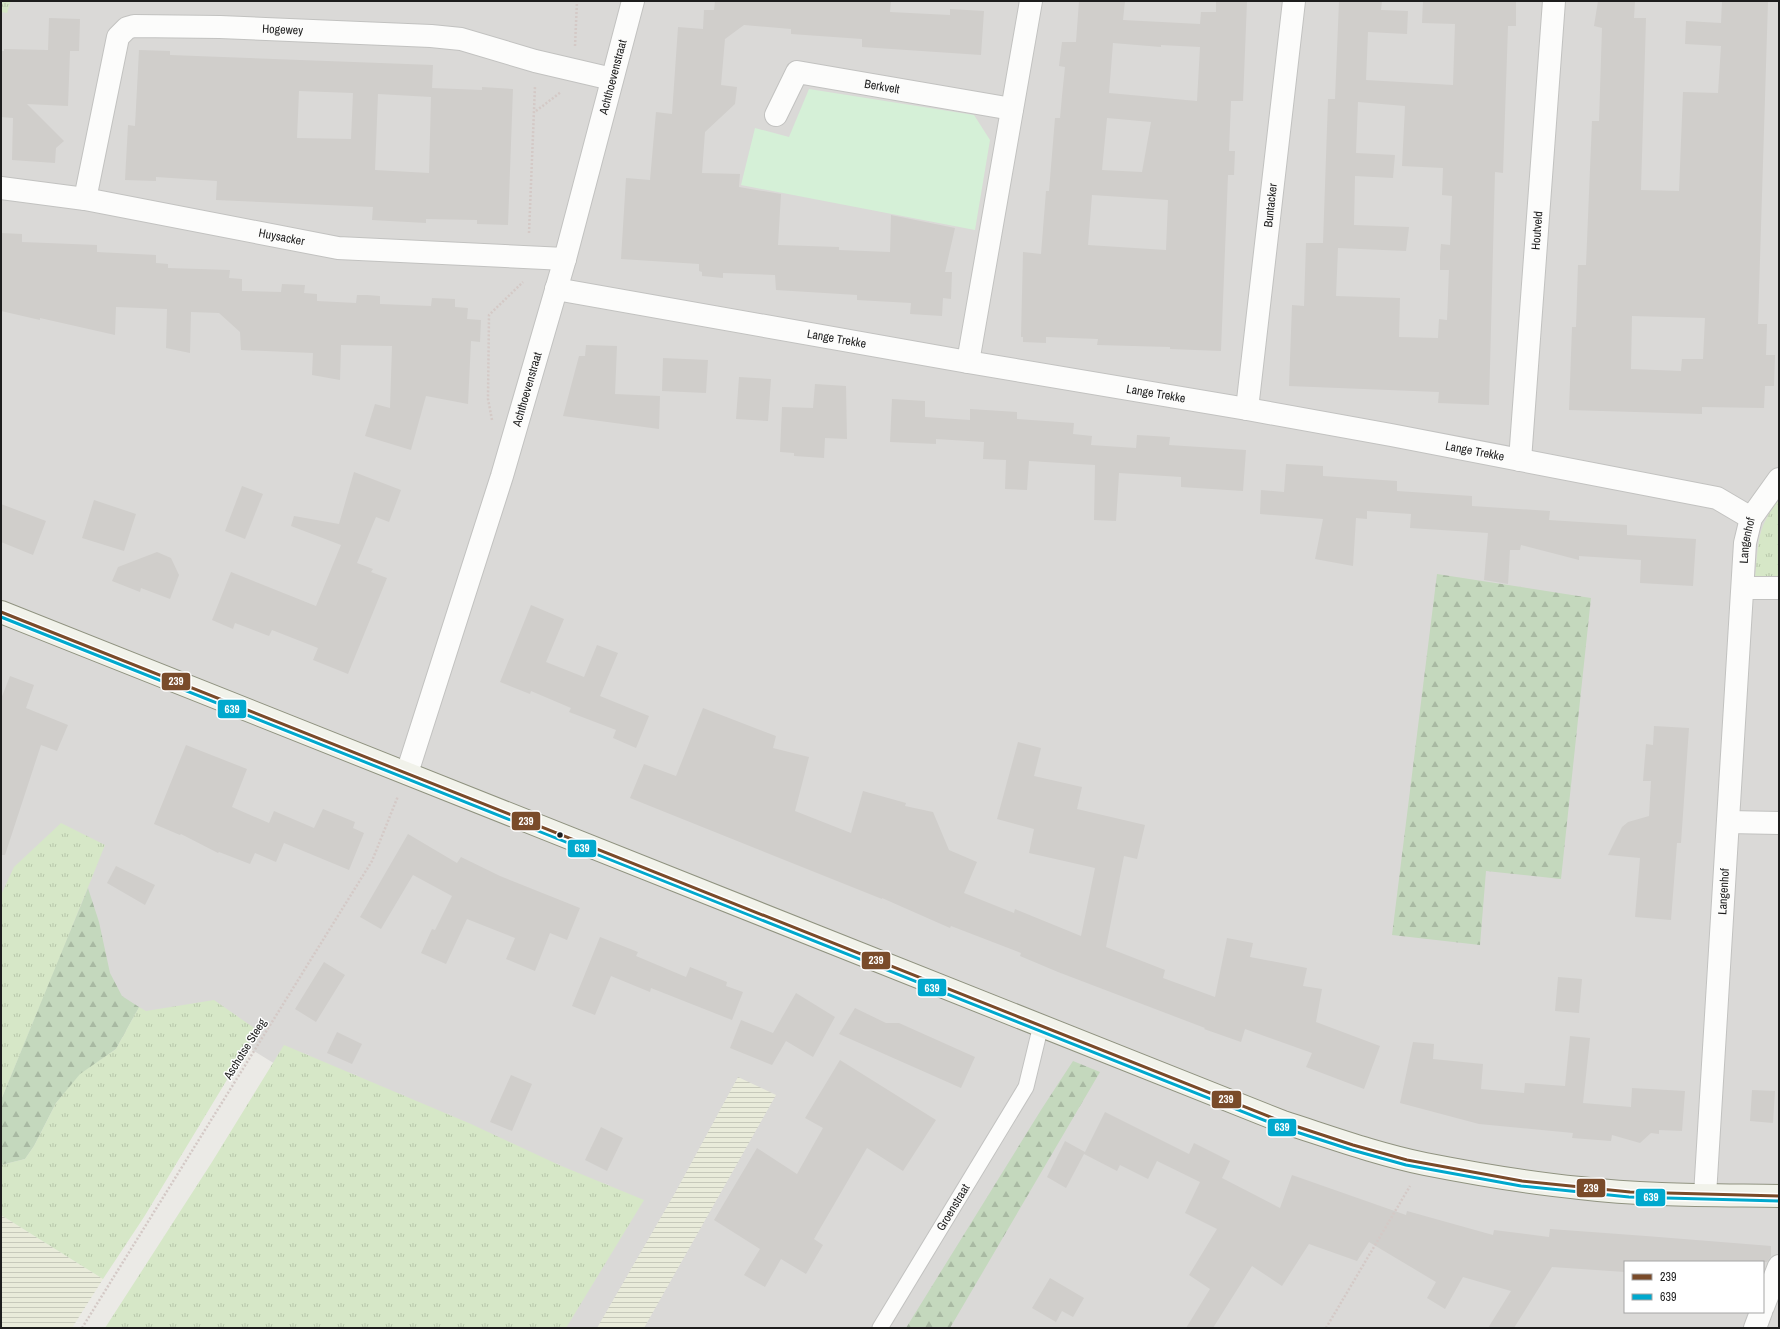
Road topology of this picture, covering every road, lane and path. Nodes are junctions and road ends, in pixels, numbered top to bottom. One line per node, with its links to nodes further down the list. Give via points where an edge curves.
1 (633, 1): 5 (street, Achthoevenstraat)
2 (1031, 1): 6 (street)
3 (1294, 1): 13 (street, Buntacker)
4 (1554, 1): 14 (street, Houtveld)
5 (612, 79): 9 (street, Hogewey, via 535,61 461,39 220,27 134,26 122,31 118,37); 10 (street, Achthoevenstraat)
6 (1012, 109): 7 (street, Berkvelt, via 797,72); 12 (street)
7 (776, 115)
8 (1, 188): 9 (street, Huysacker)
9 (85, 199): 10 (street, Huysacker, via 338,248)
10 (565, 259): 11 (street, Achthoevenstraat)
11 (556, 289): 12 (street, Lange Trekke); 20 (street, Achthoevenstraat, via 502,476)
12 (968, 362): 13 (street, Lange Trekke)
13 (1247, 409): 14 (street, Lange Trekke)
14 (1520, 460): 16 (street, Lange Trekke, via 1717,498)
15 (1779, 479): 16 (street, Langenhof)
16 (1751, 518): 17 (street, Langenhof, via 1745,543)
17 (1743, 588): 18 (street); 21 (street, Langenhof)
18 (1779, 588)
19 (1, 612): 20 (street)
20 (407, 773): 23 (street); 30 (path, Aschotse Steeg, via 372,861)
21 (1728, 822): 22 (street); 25 (street, Langenhof)
22 (1779, 823)
23 (1041, 1025): 24 (street, via 1283,1122 1354,1146); 31 (lane, Groenstraat, via 1026,1087)
24 (1423, 1164): 25 (street, via 1581,1189); 32 (path)
25 (1705, 1195): 26 (street)
26 (1779, 1196)
27 (1779, 1266): 28 (street)
28 (1764, 1304)
29 (1761, 1313): 33 (street)
30 (82, 1328)
31 (880, 1328)
32 (1326, 1328)
33 (1755, 1328)

